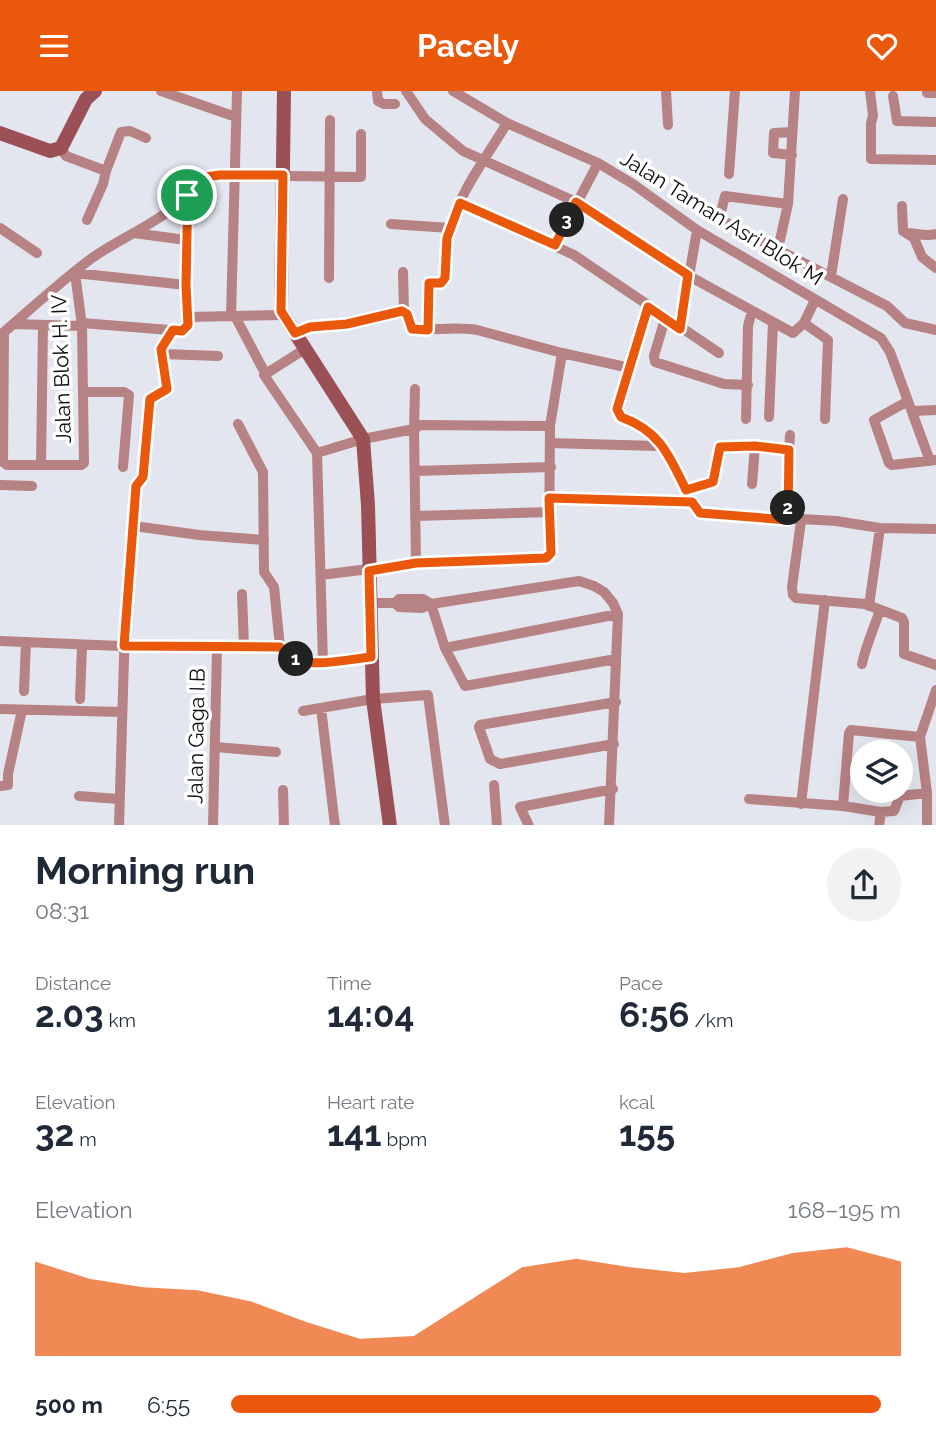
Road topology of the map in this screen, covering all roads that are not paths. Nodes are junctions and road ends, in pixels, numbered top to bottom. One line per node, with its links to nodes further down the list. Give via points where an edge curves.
1 (161, 91): 14 (street)
2 (237, 91): 14 (street)
3 (284, 91): 31 (street)
4 (377, 91): 13 (street, via 379,101)
5 (406, 91): 26 (street, via 425,119)
6 (453, 91): 17 (street, Jalan Taman Asri Blok M)
7 (666, 91): 18 (street)
8 (735, 91): 29 (street)
9 (795, 91): 20 (street)
10 (870, 91): 25 (street, via 871,159)
11 (91, 92): 23 (street)
12 (893, 96): 16 (street, via 897,121)
13 (395, 104)
14 (236, 117): 30 (street)
15 (330, 120): 32 (street)
16 (936, 122)
17 (507, 123): 26 (street); 27 (street, Jalan Taman Asri Blok M)
18 (668, 125)
19 (5, 130): 23 (street, via 50,151)
20 (792, 132): 24 (street); 24 (street, via 774,133 773,153)
21 (361, 134): 32 (street, via 361,177)
22 (146, 138): 28 (street, via 130,131 120,134)
23 (61, 148): 28 (street, via 66,156)
24 (792, 155): 37 (street)
25 (936, 160)
26 (484, 162): 35 (street); 36 (street)
27 (598, 163): 35 (street); 43 (street, Jalan Taman Asri Blok M)
28 (106, 171): 39 (street)
29 (729, 174)
30 (234, 175): 31 (street); 33 (street, via 190,179); 63 (street)
31 (283, 175): 32 (street); 62 (street)
32 (329, 176): 56 (street)
33 (187, 195): 44 (street, via 159,219); 47 (street)
34 (843, 199): 55 (street)
35 (576, 202): 48 (street); 54 (street)
36 (460, 203): 42 (street); 48 (street)
37 (788, 204): 49 (street); 49 (street, via 723,199 721,218)
38 (902, 206): 45 (street)
39 (87, 220)
40 (391, 224): 42 (street)
41 (0, 228): 50 (street)
42 (450, 229): 73 (street, via 445,278 441,283 429,283)
43 (697, 230): 54 (street); 58 (street, Jalan Taman Asri Blok M)
44 (133, 233): 47 (street); 53 (street)
45 (905, 233): 46 (street); 51 (street, via 914,237 922,257)
46 (936, 235)
47 (186, 240): 57 (street)
48 (555, 245): 59 (street)
49 (778, 249): 55 (street)
50 (37, 253)
51 (936, 268)
52 (402, 272): 60 (street)
53 (75, 273): 57 (street); 68 (street); 69 (street, Jalan Blok H. IV)
54 (688, 275): 61 (street); 71 (street)
55 (831, 276): 75 (street, via 887,306 905,323)
56 (329, 278)
57 (186, 285): 64 (street)
58 (815, 300): 67 (street); 87 (street, Jalan Taman Asri Blok M, via 886,342)
59 (648, 307): 65 (street); 82 (street)
60 (404, 311): 73 (street, via 412,329); 76 (street)
61 (752, 311): 66 (street); 84 (street)
62 (283, 315): 63 (street); 76 (street)
63 (234, 316): 64 (street); 83 (street)
64 (188, 317): 72 (street, via 185,329)
65 (665, 319): 71 (street); 84 (street, via 655,362 724,384)
66 (773, 323): 67 (street, via 795,333); 89 (street)
67 (804, 323): 91 (street, via 828,340)
68 (13, 324): 70 (street); 74 (street)
69 (82, 324): 70 (street); 72 (street); 86 (street, Jalan Blok H. IV)
70 (43, 325): 103 (street)
71 (680, 329): 79 (street)
72 (173, 330): 80 (street, via 162,347)
73 (428, 330): 78 (street, via 464,327)
74 (2, 331): 103 (street, via 3,462)
75 (936, 331)
76 (295, 333): 77 (street)
77 (306, 349): 83 (street); 96 (street)
78 (562, 353): 82 (street); 93 (street)
79 (719, 353)
80 (163, 354): 81 (street); 117 (street, via 167,389 150,399)
81 (218, 356)
82 (630, 368): 110 (street, via 618,413 653,433)
83 (265, 375): 101 (street)
84 (748, 385): 90 (street)
85 (415, 389): 94 (street)
86 (83, 392): 103 (street, Jalan Blok H. IV, via 84,463); 104 (street, via 129,395)
87 (910, 406): 88 (street); 102 (street, Jalan Taman Asri Blok M); 102 (street, via 874,420 889,463)
88 (936, 410)
89 (769, 417)
90 (746, 419)
91 (825, 419)
92 (238, 423): 120 (street, via 263,472)
93 (550, 426): 94 (street, via 421,425); 97 (street)
94 (414, 429): 96 (street); 106 (street)
95 (790, 435): 100 (street)
96 (367, 438): 101 (street); 122 (street)
97 (550, 443): 98 (street); 105 (street)
98 (657, 446)
99 (755, 446): 100 (street); 107 (street); 110 (street, via 719,448 713,482)
100 (789, 450): 115 (street)
101 (317, 453): 123 (street)
102 (933, 461)
103 (41, 465)
104 (123, 467)
105 (551, 467): 106 (street); 111 (street)
106 (415, 471): 114 (street)
107 (752, 484)
108 (0, 485): 109 (street)
109 (32, 486)
110 (686, 490): 112 (street)
111 (549, 498): 112 (street); 113 (street)
112 (692, 502): 115 (street, via 700,513)
113 (550, 512): 114 (street); 121 (street, via 551,553 546,558)
114 (415, 516): 121 (street)
115 (788, 520): 116 (street)
116 (801, 520): 118 (street); 125 (street, via 791,591 796,598)
117 (134, 526): 120 (street); 134 (street)
118 (880, 528): 119 (street); 128 (street)
119 (936, 529)
120 (264, 540): 136 (street, via 264,572 274,587)
121 (416, 563): 122 (street)
122 (369, 574): 123 (street); 126 (street)
123 (321, 575): 141 (street)
124 (242, 594): 135 (street)
125 (825, 600): 128 (street); 166 (street)
126 (370, 603): 127 (street, via 423,599); 139 (street)
127 (430, 604): 130 (street, via 579,581 604,592); 138 (street)
128 (869, 606): 129 (street)
129 (880, 610): 142 (street); 143 (street, via 904,619 904,654)
130 (618, 614): 138 (street); 140 (street)
131 (0, 641): 132 (street)
132 (26, 642): 133 (street); 145 (street)
133 (82, 646): 134 (street); 146 (street)
134 (124, 646): 137 (street); 153 (street)
135 (244, 647): 136 (street); 137 (street)
136 (280, 647): 141 (street, via 297,660)
137 (217, 648): 156 (street, Jalan Gaga I.B)
138 (445, 648): 140 (street, via 465,686)
139 (371, 657): 141 (street); 147 (street)
140 (616, 659): 148 (street)
141 (323, 662)
142 (862, 664)
143 (936, 665)
144 (936, 690): 154 (street)
145 (24, 691)
146 (79, 699)
147 (373, 699): 149 (street); 173 (street); 174 (street, via 428,695)
148 (616, 702): 155 (street); 155 (street, via 479,727 490,759 500,764)
149 (321, 708): 152 (street); 172 (street)
150 (0, 709): 151 (street)
151 (22, 710): 153 (street); 159 (street, via 8,785)
152 (303, 711)
153 (122, 712): 164 (street)
154 (920, 737): 162 (street); 167 (street, via 851,730)
155 (614, 744): 160 (street)
156 (215, 747): 157 (street); 170 (street, Jalan Gaga I.B)
157 (276, 752)
158 (494, 785): 175 (street)
159 (0, 786)
160 (613, 789): 176 (street, via 520,807); 177 (street)
161 (283, 790): 171 (street)
162 (927, 793): 168 (street, via 900,796 896,809); 179 (street)
163 (79, 796): 164 (street)
164 (118, 799): 169 (street)
165 (749, 799): 166 (street)
166 (801, 804): 167 (street)
167 (843, 806): 168 (street)
168 (881, 812): 178 (street)
169 (119, 825)
170 (213, 825)
171 (284, 825)
172 (335, 825)
173 (390, 825)
174 (445, 825)
175 (495, 825)
176 (529, 825)
177 (609, 825)
178 (879, 825)
179 (927, 825)

